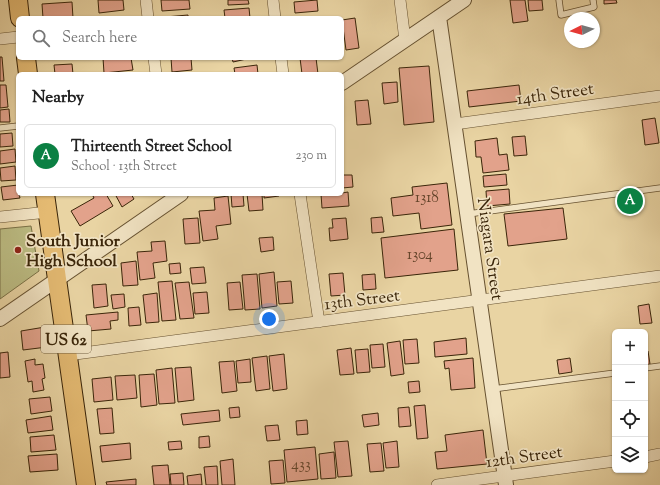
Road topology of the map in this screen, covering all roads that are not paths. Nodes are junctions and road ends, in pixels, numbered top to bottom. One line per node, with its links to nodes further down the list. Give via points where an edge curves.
1 (18, 0): 8 (main road)
2 (146, 0): 9 (street)
3 (273, 0): 10 (street)
4 (400, 0): 14 (street)
5 (464, 0): 11 (street)
6 (559, 0): 7 (lane, via 561,15 594,7)
7 (593, 0)
8 (20, 16)
9 (148, 16)
10 (275, 16)
11 (439, 17): 14 (street); 23 (street, Niagara Street)
12 (16, 37): 13 (street)
13 (0, 39)
14 (405, 40): 21 (street)
15 (26, 60): 18 (main road)
16 (154, 60): 19 (street)
17 (281, 60): 20 (street)
18 (28, 72)
19 (156, 72)
20 (283, 72)
21 (344, 82)
22 (660, 96): 23 (street, 14th Street)
23 (455, 124): 31 (street, Niagara Street)
24 (16, 126): 25 (lane)
25 (0, 128)
26 (660, 188): 31 (lane)
27 (45, 196): 30 (main road, US 62)
28 (178, 196): 34 (street)
29 (300, 196): 37 (street)
30 (48, 212): 32 (street); 34 (main road, US 62)
31 (468, 214): 35 (street, Niagara Street)
32 (0, 217)
33 (660, 276): 35 (street, 13th Street)
34 (57, 280): 36 (street); 38 (main road, US 62)
35 (480, 301): 37 (street, 13th Street); 42 (street, Niagara Street)
36 (0, 319)
37 (319, 322): 38 (street, 13th Street)
38 (68, 355): 47 (main road, US 62)
39 (660, 366): 40 (lane)
40 (648, 368)
41 (612, 372): 42 (lane)
42 (493, 389): 46 (street, Niagara Street)
43 (660, 454): 44 (street)
44 (648, 456)
45 (612, 462): 46 (street, 12th Street)
46 (506, 480): 48 (street, 12th Street)
47 (86, 485)
48 (437, 485)

